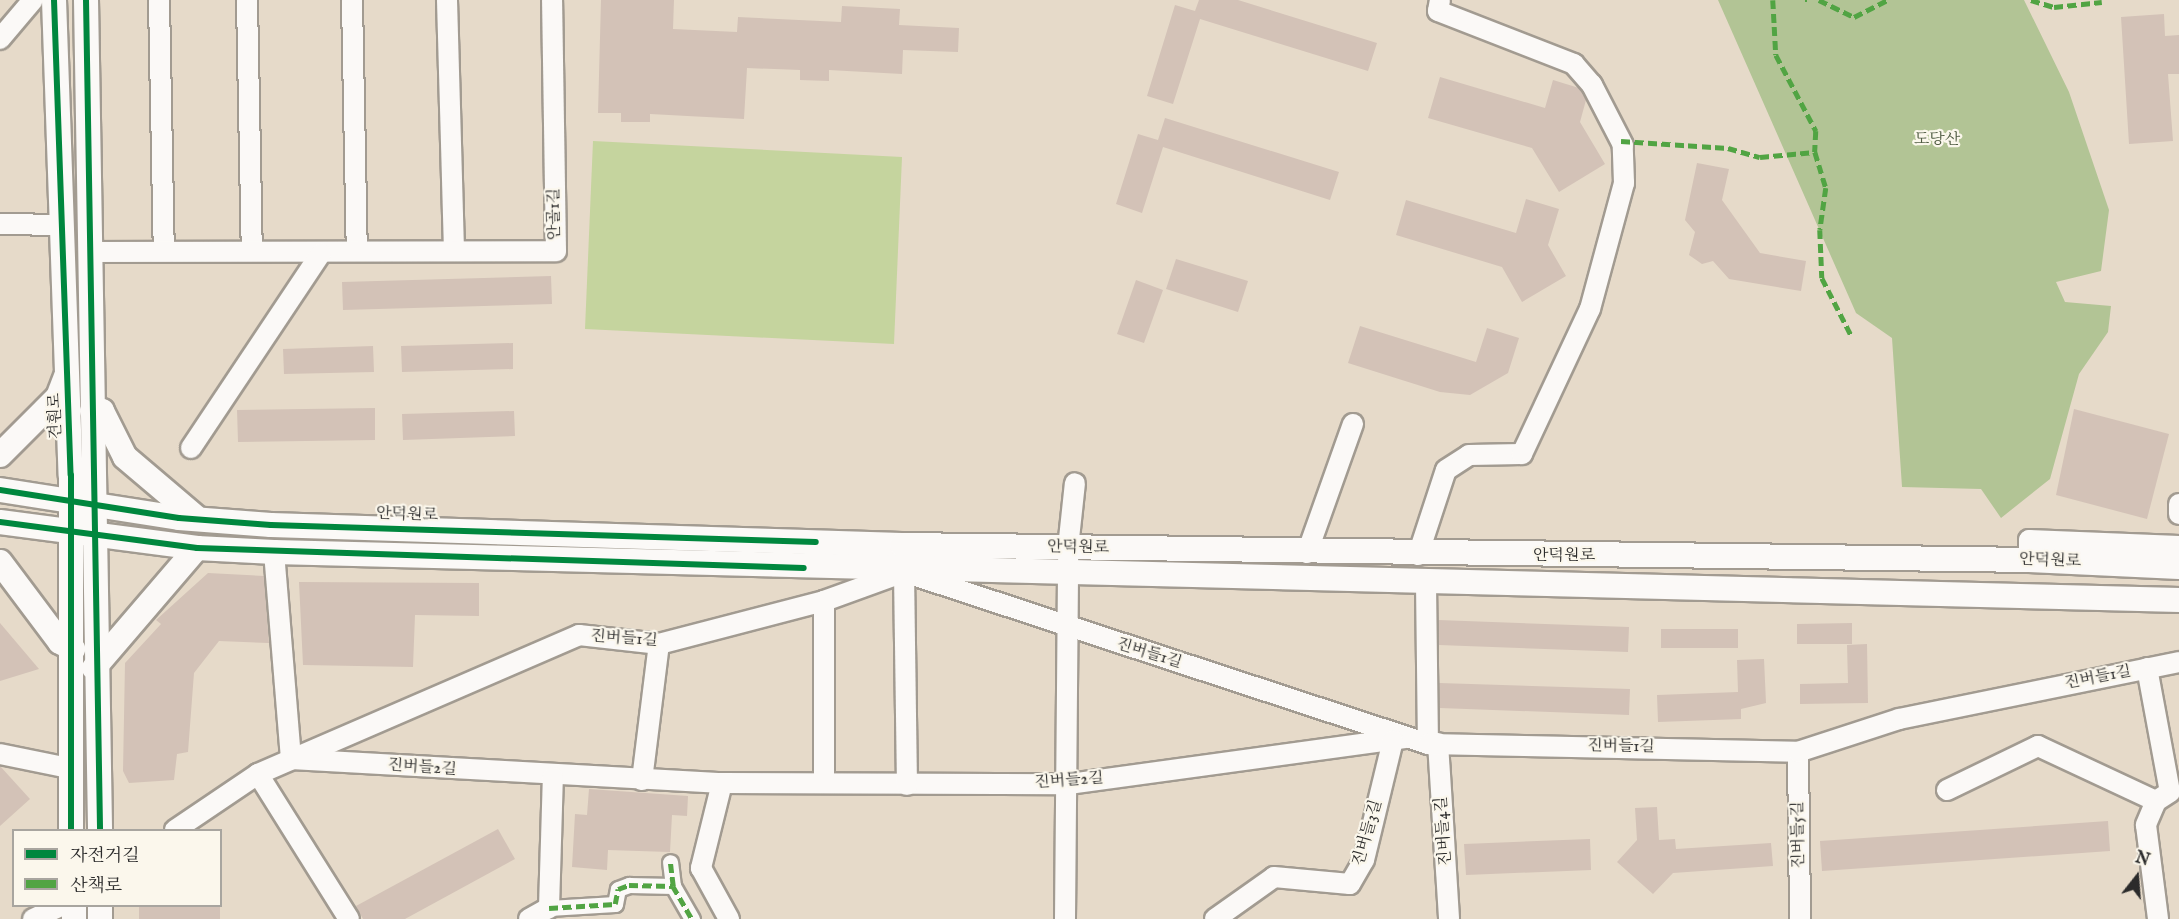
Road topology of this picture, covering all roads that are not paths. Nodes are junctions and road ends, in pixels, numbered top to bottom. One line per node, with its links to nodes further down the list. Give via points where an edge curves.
1 (33, 0): 10 (street)
2 (54, 0): 12 (street, 견훤로)
3 (86, 0): 16 (street, 견훤로)
4 (159, 0): 17 (street)
5 (247, 0): 15 (street)
6 (352, 0): 13 (street)
7 (447, 0): 14 (street)
8 (552, 0): 14 (street, 안골1길, via 556,251)
9 (1440, 0): 37 (street, via 1438,11 1574,64 1592,86 1623,145 1624,183 1590,309 1522,454 1469,455 1446,470)
10 (0, 39)
11 (0, 224): 12 (street)
12 (63, 225): 19 (street, 견훤로)
13 (357, 250): 14 (street, 안골1길); 18 (street, 안골1길)
14 (454, 250)
15 (252, 251): 17 (street, 안골1길); 18 (street, 안골1길)
16 (92, 252): 17 (street, 안골1길); 20 (street, 견훤로)
17 (164, 252)
18 (321, 253): 22 (street)
19 (68, 371): 23 (street, via 58,397); 26 (street, 견훤로)
20 (92, 411): 26 (street, 견훤로); 29 (street, via 102,411 125,457)
21 (1353, 424): 36 (street)
22 (191, 448)
23 (0, 456)
24 (1075, 483): 34 (street)
25 (0, 490): 26 (street, 안덕원로)
26 (82, 503): 29 (street, 안덕원로); 31 (street, 견훤로)
27 (2179, 504): 28 (street)
28 (2179, 514)
29 (198, 519): 34 (street, 안덕원로)
30 (0, 522): 31 (street, 안덕원로)
31 (82, 534): 33 (street, 안덕원로); 48 (street, 견훤로); 50 (street, 견훤로)
32 (2179, 546): 38 (street, via 2029,540)
33 (197, 548): 35 (street, 안덕원로); 50 (street)
34 (1068, 548): 36 (street, 안덕원로); 42 (street)
35 (274, 552): 41 (street, 안덕원로); 56 (street)
36 (1307, 553): 37 (street, 안덕원로)
37 (1418, 555): 38 (street, 안덕원로)
38 (2029, 560): 40 (street, 안덕원로)
39 (0, 562): 48 (street, via 60,642)
40 (2169, 567)
41 (904, 572): 42 (street, 안덕원로); 45 (street, 진버들1길); 46 (street, 진버들1길); 64 (street)
42 (1069, 575): 43 (street, 안덕원로); 46 (street)
43 (1426, 583): 44 (street, 안덕원로); 53 (street, 진버들4길)
44 (2169, 600)
45 (824, 601): 47 (street, 진버들1길); 61 (street)
46 (1070, 629): 53 (street, 진버들1길); 63 (street)
47 (659, 644): 56 (street, 진버들1길, via 579,635); 60 (street)
48 (73, 649): 57 (street, 견훤로)
49 (2179, 662): 51 (street, 진버들1길)
50 (94, 668): 68 (street, 견훤로)
51 (2147, 668): 54 (street, 진버들1길, via 1899,719); 66 (street)
52 (1393, 740): 53 (street, 진버들2길); 63 (street, 진버들2길); 80 (street, 진버들3길, via 1364,860 1350,884 1274,877)
53 (1427, 741): 54 (street, 진버들1길); 81 (street, 진버들4길)
54 (1798, 752): 82 (street, 진버들5길)
55 (0, 754): 57 (street)
56 (291, 759): 58 (street, 진버들1길); 59 (street, 진버들2길)
57 (69, 768): 67 (street, 견훤로)
58 (258, 774): 69 (street, 진버들1길); 75 (street)
59 (553, 777): 60 (street, 진버들2길); 73 (street)
60 (642, 780): 62 (street, 진버들2길)
61 (824, 780): 62 (street, 진버들2길); 64 (street, 진버들2길)
62 (722, 783): 78 (street, via 700,868)
63 (1069, 784): 64 (street, 진버들2길); 79 (street)
64 (907, 785)
65 (1947, 790): 66 (street, via 2038,746)
66 (2168, 795): 83 (street, via 2146,825)
67 (71, 829)
68 (100, 829)
69 (178, 829)
70 (670, 862): 71 (street)
71 (673, 886): 73 (street, via 629,885 618,889 615,904); 77 (street)
72 (59, 907): 74 (street)
73 (549, 908): 76 (street)
74 (33, 919)
75 (349, 919)
76 (529, 919)
77 (692, 919)
78 (729, 919)
79 (1065, 919)
80 (1215, 919)
81 (1449, 919)
82 (1800, 919)
83 (2158, 919)

